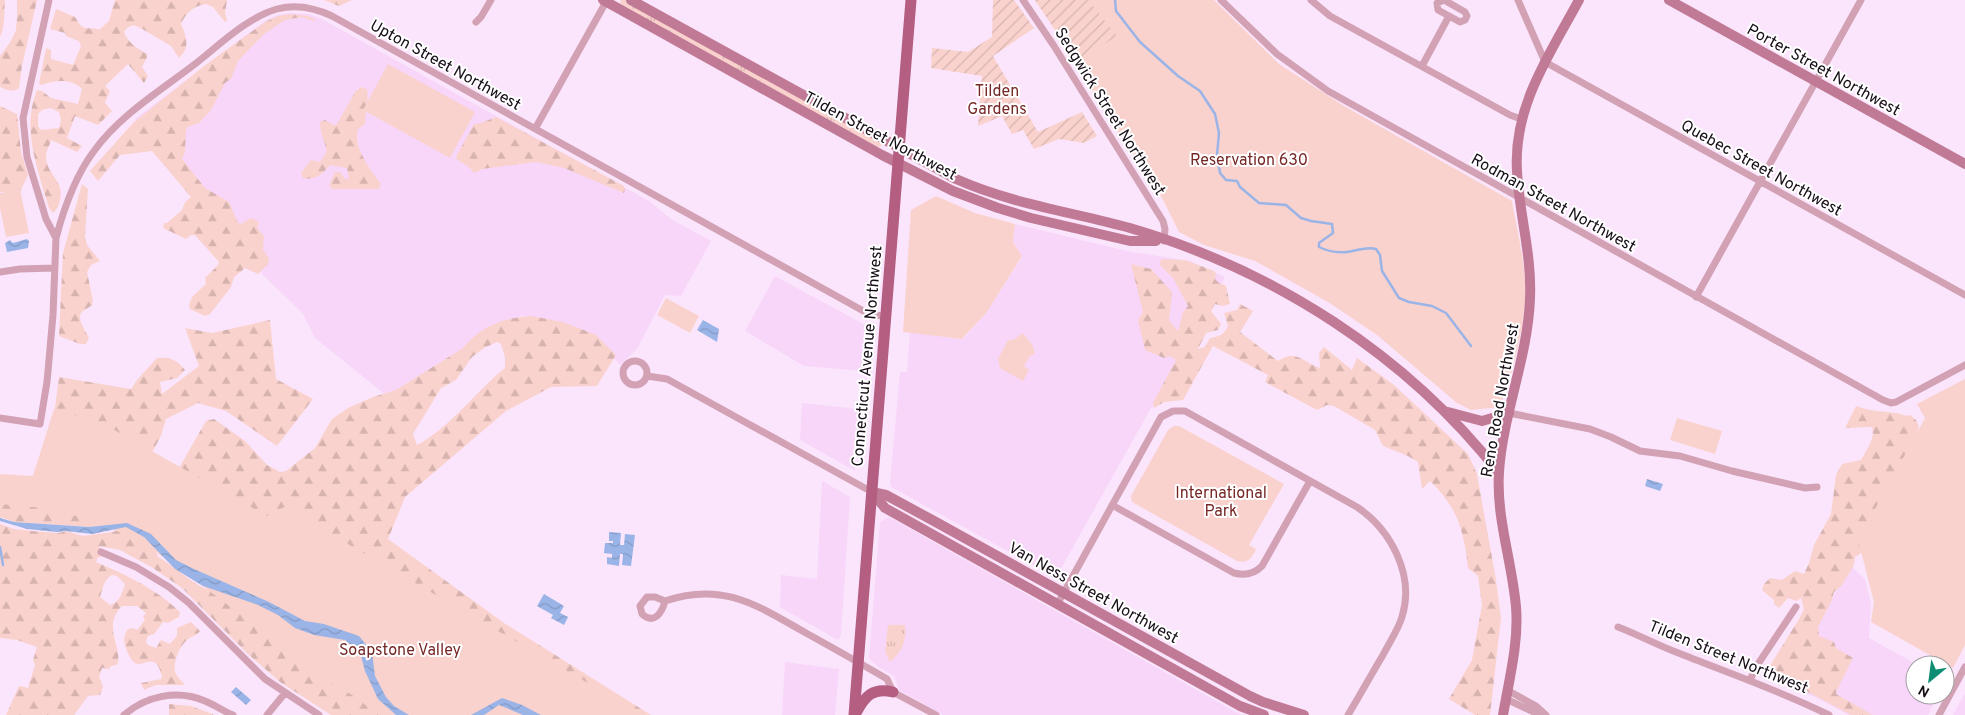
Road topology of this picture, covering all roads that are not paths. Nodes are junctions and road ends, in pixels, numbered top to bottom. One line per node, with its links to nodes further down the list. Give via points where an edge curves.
1 (49, 0): 27 (street, via 23,122 27,154 39,199)
2 (491, 0): 14 (street)
3 (631, 0): 20 (street, Tilden Street Northwest)
4 (912, 0): 20 (main road, Connecticut Avenue Northwest)
5 (1023, 0): 28 (street, Sedgwick Street Northwest, via 1163,221)
6 (1221, 0): 24 (street, Rodman Street Northwest, via 1267,46 1316,84)
7 (1311, 0): 16 (street, via 1330,16)
8 (1518, 0): 15 (street)
9 (1579, 0): 15 (street, Reno Road Northwest)
10 (1669, 0): 17 (street, Porter Street Northwest)
11 (1860, 0): 17 (street)
12 (606, 1): 19 (street); 21 (street, Tilden Street Northwest)
13 (1449, 16): 16 (street)
14 (476, 22)
15 (1545, 62): 18 (street, Reno Road Northwest); 23 (street, Quebec Street Northwest)
16 (1422, 66): 18 (street)
17 (1816, 81): 22 (street, Porter Street Northwest); 23 (street)
18 (1521, 119): 24 (street, Reno Road Northwest, via 1516,156)
19 (536, 129): 27 (street, Upton Street Northwest, via 327,14 309,8 282,8 255,19 108,133 82,170); 33 (street, Upton Street Northwest, via 867,312)
20 (899, 148): 21 (main road, Connecticut Avenue Northwest); 25 (street, Tilden Street Northwest, via 956,180)
21 (898, 163): 26 (street, Tilden Street Northwest, via 953,191); 33 (main road, Connecticut Avenue Northwest)
22 (1965, 164)
23 (1760, 182): 31 (street, Quebec Street Northwest); 32 (street)
24 (1520, 199): 32 (street, Rodman Street Northwest); 37 (street, Reno Road Northwest, via 1530,258 1530,298 1528,326)
25 (1016, 202): 26 (street); 28 (street, Tilden Street Northwest, via 1113,224)
26 (1013, 213): 28 (street, Tilden Street Northwest, via 1130,241)
27 (56, 238): 29 (street, Upton Street Northwest)
28 (1164, 241): 36 (street, Tilden Street Northwest, via 1232,266 1314,310 1379,354)
29 (54, 268): 30 (street); 38 (street, Upton Street Northwest, via 48,372 40,424)
30 (0, 272)
31 (1965, 295)
32 (1696, 297): 34 (street, Rodman Street Northwest, via 1891,403)
33 (886, 318): 42 (main road, Connecticut Avenue Northwest)
34 (1965, 365)
35 (647, 376): 42 (street, Van Ness Street Northwest, via 667,379)
36 (1444, 411): 37 (street, via 1482,421); 39 (street, Tilden Street Northwest, via 1469,435)
37 (1509, 413): 39 (street, Reno Road Northwest); 41 (street, via 1590,429 1640,451 1680,456 1805,488)
38 (0, 418)
39 (1499, 473): 55 (street, Reno Road Northwest, via 1501,516 1516,617)
40 (1310, 481): 43 (street, via 1262,566 1245,574 1234,573); 43 (street, via 1189,414 1177,411 1161,417); 64 (street, via 1376,522 1392,544 1404,578 1405,602 1401,621)
41 (1817, 487)
42 (872, 492): 45 (street, Van Ness Street Northwest, via 886,495); 47 (street, Van Ness Street Northwest, via 885,508); 50 (main road, Connecticut Avenue Northwest)
43 (1112, 505): 45 (street)
44 (101, 552): 54 (street, via 136,567 174,591 255,670)
45 (1064, 592): 47 (street); 63 (street, Van Ness Street Northwest, via 1250,696)
46 (665, 601): 50 (street, via 695,593 734,598 758,607)
47 (1058, 603): 62 (street, Van Ness Street Northwest, via 1240,706)
48 (1796, 607): 52 (street)
49 (1618, 627): 52 (street, Tilden Street Northwest)
50 (858, 662): 53 (street, via 887,679); 60 (main road, Connecticut Avenue Northwest)
51 (1965, 667): 69 (street)
52 (1750, 680): 68 (street, Tilden Street Northwest)
53 (893, 692): 60 (main road, via 881,690 870,694); 61 (street)
54 (285, 693): 58 (street); 59 (street)
55 (1506, 695): 65 (street, Reno Road Northwest); 66 (street); 67 (street, via 1536,706)
56 (124, 715): 57 (street, via 144,702 173,695 201,699)
57 (233, 715)
58 (267, 715)
59 (319, 715)
60 (854, 715)
61 (936, 715)
62 (1264, 715)
63 (1304, 715)
64 (1348, 715)
65 (1503, 715)
66 (1540, 715)
67 (1546, 715)
68 (1829, 715)
69 (1939, 715)

